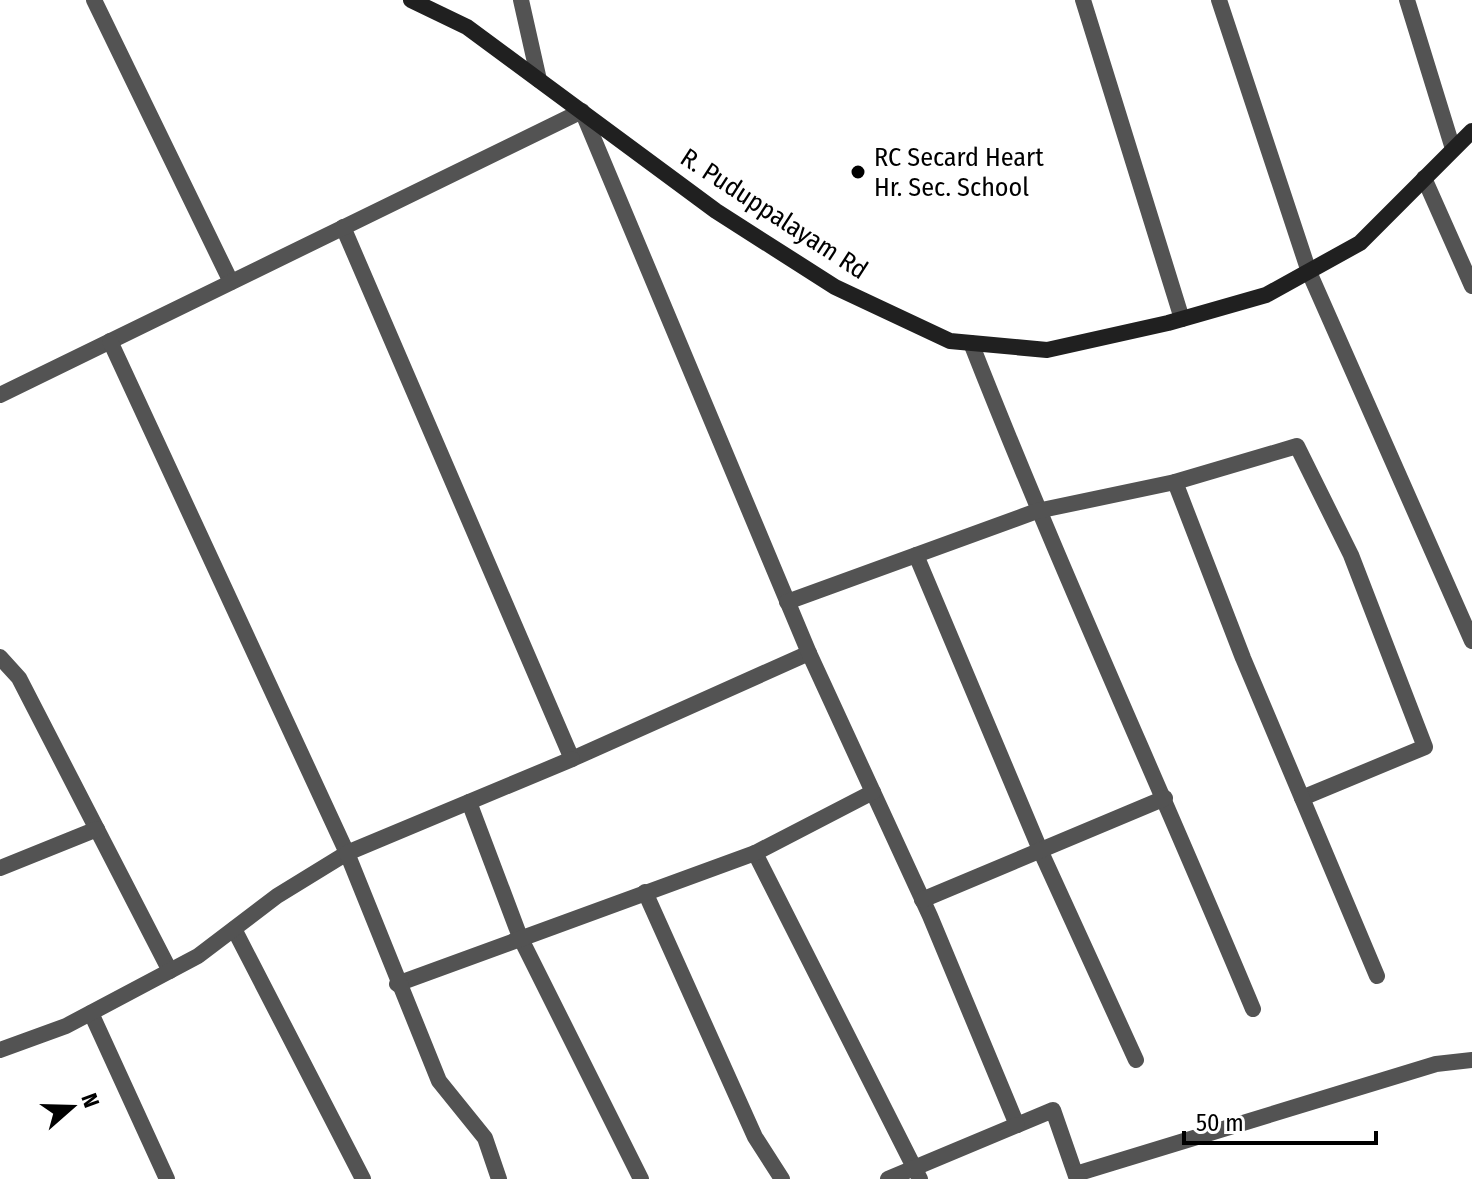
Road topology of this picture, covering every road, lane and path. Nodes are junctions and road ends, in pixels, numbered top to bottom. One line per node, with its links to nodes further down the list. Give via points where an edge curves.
1 (94, 0): 14 (street)
2 (411, 0): 7 (main road, R. Puduppalayam Rd, via 467,27)
3 (521, 0): 7 (street)
4 (1083, 0): 16 (street)
5 (1219, 0): 13 (street)
6 (1407, 0): 10 (street)
7 (539, 80): 8 (main road, R. Puduppalayam Rd)
8 (582, 111): 12 (street); 18 (main road, R. Puduppalayam Rd, via 716,211 835,287 950,341); 23 (street)
9 (1472, 131): 10 (main road, R. Puduppalayam Rd)
10 (1453, 149): 11 (main road, R. Puduppalayam Rd)
11 (1424, 178): 13 (main road, R. Puduppalayam Rd, via 1360,243); 15 (street)
12 (343, 227): 14 (street); 27 (street)
13 (1309, 272): 16 (main road, R. Puduppalayam Rd, via 1266,295); 24 (street)
14 (231, 282): 17 (street)
15 (1472, 286)
16 (1182, 319): 18 (main road, R. Puduppalayam Rd, via 1047,350)
17 (110, 341): 19 (street); 34 (street)
18 (971, 343): 21 (street)
19 (0, 395)
20 (1175, 482): 21 (street); 30 (street); 30 (street, via 1297,446 1351,555 1425,747)
21 (1037, 511): 22 (street); 29 (street)
22 (916, 555): 23 (street); 33 (street)
23 (787, 602): 25 (street)
24 (1472, 641)
25 (809, 653): 27 (street); 28 (street)
26 (0, 657): 32 (street, via 19,678)
27 (572, 759): 31 (street)
28 (873, 792): 35 (street); 38 (street)
29 (1165, 798): 33 (street); 44 (street)
30 (1302, 798): 42 (street)
31 (469, 802): 34 (street); 40 (street)
32 (97, 829): 36 (street); 41 (street)
33 (1041, 852): 38 (street); 47 (street)
34 (347, 853): 39 (street); 43 (street)
35 (755, 853): 37 (street); 50 (street)
36 (0, 868)
37 (645, 892): 40 (street); 56 (street, via 755,1137)
38 (922, 900): 49 (street)
39 (234, 929): 41 (street); 53 (street)
40 (520, 937): 43 (street); 55 (street)
41 (170, 971): 45 (street)
42 (1377, 976)
43 (397, 984): 54 (street, via 439,1081 485,1138)
44 (1253, 1009)
45 (91, 1013): 46 (street); 52 (street)
46 (0, 1050)
47 (1136, 1060)
48 (1472, 1060): 51 (street, via 1436,1064)
49 (1017, 1125): 50 (street); 51 (street, via 1053,1110)
50 (918, 1174): 57 (street)
51 (1076, 1177)
52 (167, 1179)
53 (363, 1179)
54 (499, 1179)
55 (641, 1179)
56 (782, 1179)
57 (888, 1179)

